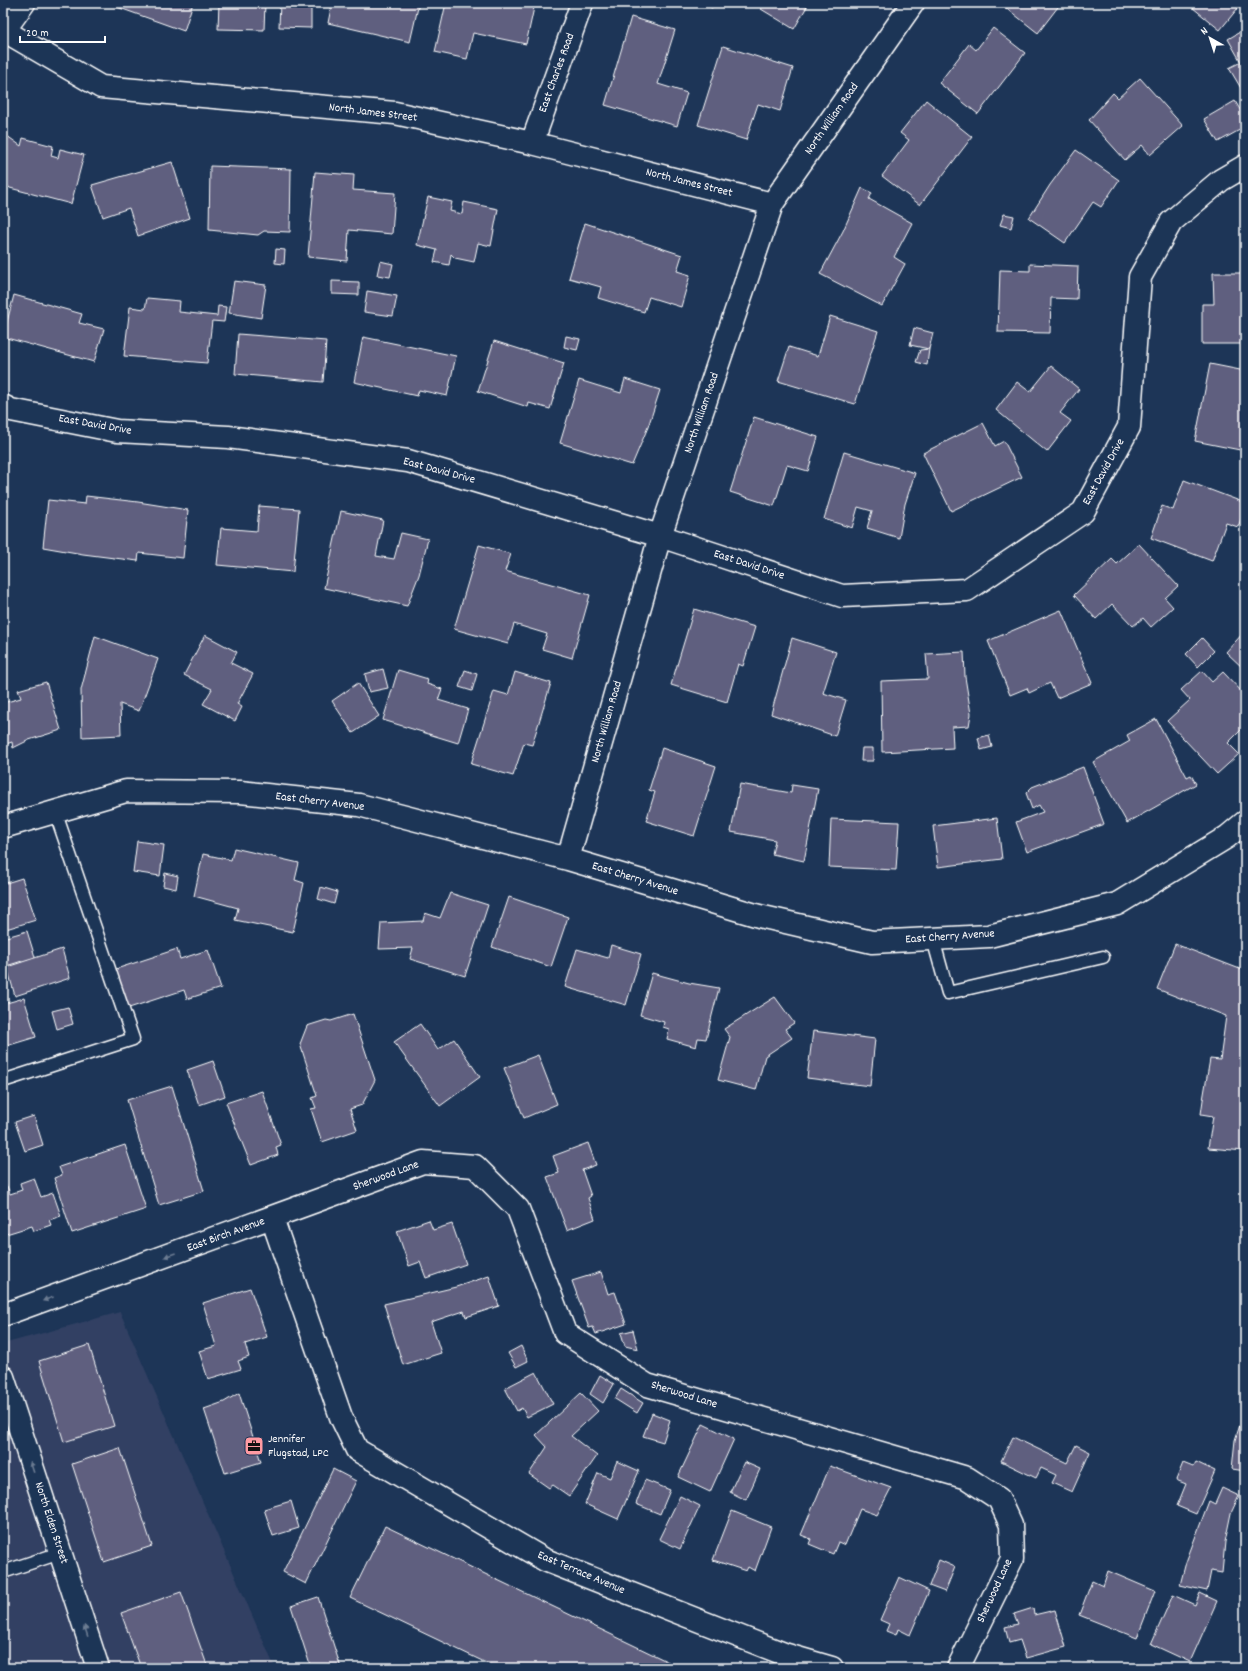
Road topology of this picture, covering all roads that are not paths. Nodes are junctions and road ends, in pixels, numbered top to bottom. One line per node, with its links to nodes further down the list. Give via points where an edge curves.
1 (24, 3): 4 (street)
2 (582, 3): 5 (street, East Charles Road)
3 (913, 3): 7 (street, North William Road)
4 (3, 31): 5 (street, North James Street, via 101,87 395,113)
5 (532, 143): 7 (street, North James Street)
6 (1245, 166): 9 (street, East David Drive, via 1221,180 1171,222 1140,277 1130,427 1083,512 967,590 842,596)
7 (772, 204): 9 (street, North William Road)
8 (3, 406): 9 (street, East David Drive, via 11,410 117,431 228,437 408,461)
9 (660, 536): 13 (street, North William Road)
10 (55, 812): 12 (street, East Cherry Avenue); 13 (street, East Cherry Avenue, via 126,791 240,792 359,805); 16 (lane, via 133,1039)
11 (1245, 822): 14 (street, East Cherry Avenue, via 1117,904 989,936)
12 (3, 827)
13 (568, 859): 14 (street, East Cherry Avenue, via 759,916 872,942)
14 (932, 939): 15 (lane, via 948,993)
15 (1103, 957)
16 (3, 1081)
17 (272, 1218): 18 (street, East Birch Avenue, one-way to 18); 20 (street, East Birch Avenue); 25 (street, Sherwood Lane, via 424,1162 475,1166 518,1209 565,1333 571,1337 647,1385 967,1478 999,1499 1011,1525 1012,1559)
18 (3, 1315)
19 (3, 1377): 21 (street, North Elden Street, one-way to 19)
20 (342, 1417): 24 (street, East Terrace Avenue, via 356,1450 545,1560 784,1654)
21 (60, 1553): 22 (lane); 23 (street, North Elden Street, one-way to 21)
22 (3, 1572)
23 (98, 1668)
24 (832, 1668)
25 (958, 1668)

